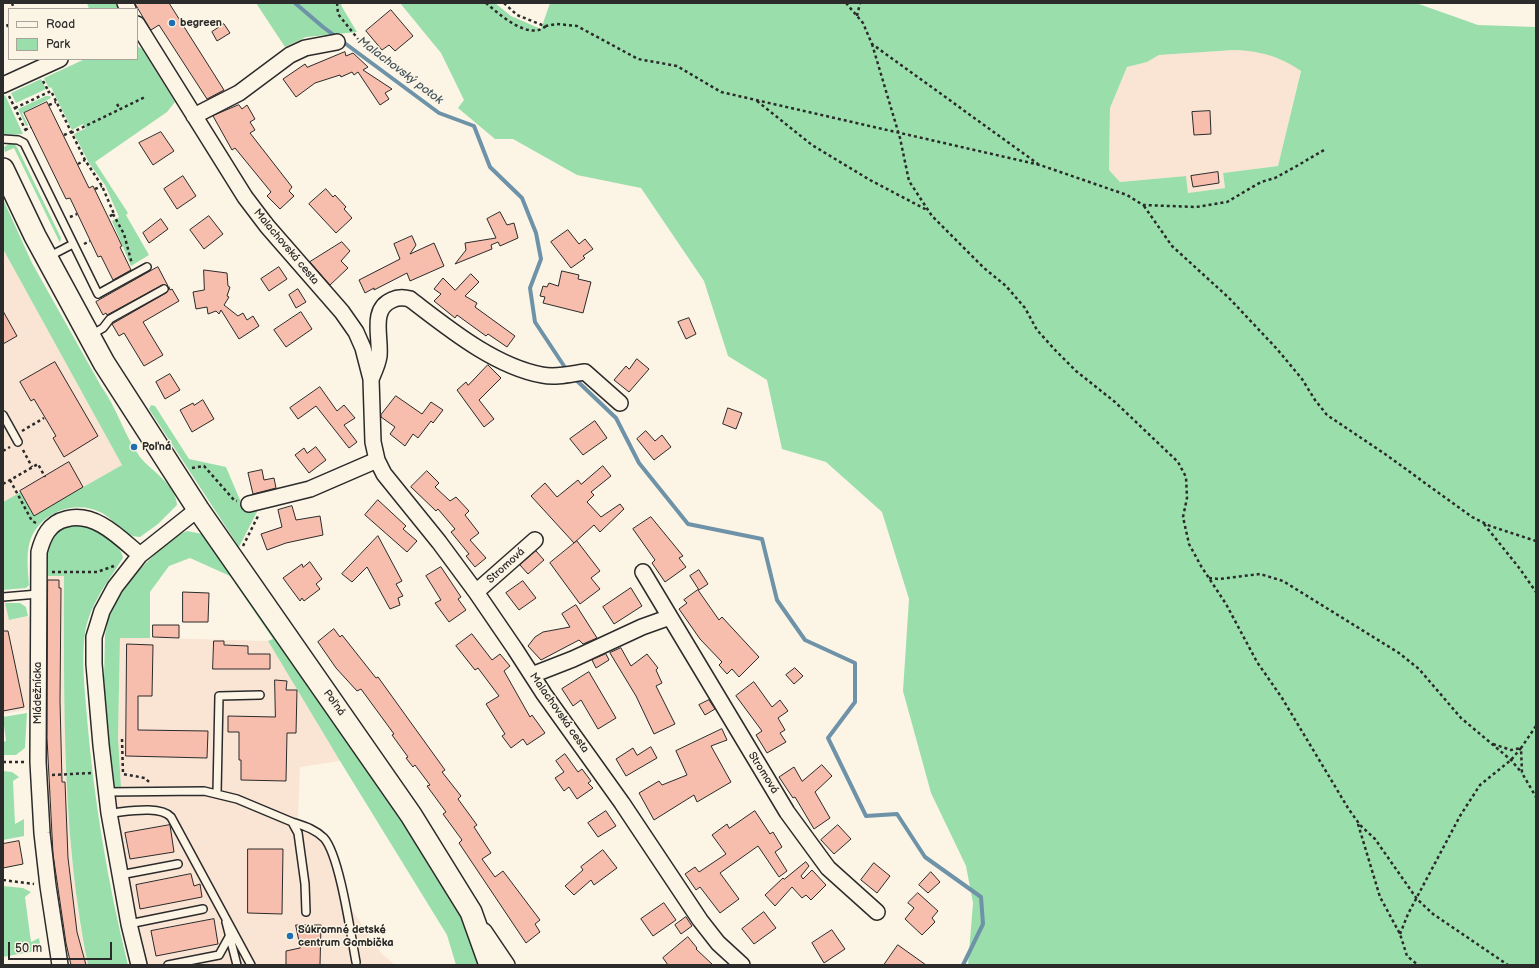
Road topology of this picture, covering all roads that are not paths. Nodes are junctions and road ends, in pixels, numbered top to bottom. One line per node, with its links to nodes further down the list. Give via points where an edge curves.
1 (138, 26): 5 (street, Malachovská cesta)
2 (337, 42): 5 (street, via 305,48 290,55 239,93)
3 (58, 60): 4 (street)
4 (3, 85)
5 (194, 116): 13 (street, Malachovská cesta, via 245,197 356,332)
6 (3, 139): 8 (lane, via 24,143)
7 (3, 169): 9 (street, Poľná)
8 (73, 244): 9 (lane); 10 (lane, via 98,294)
9 (46, 258): 12 (street, Poľná)
10 (146, 267)
11 (164, 289): 12 (lane, via 110,319 103,328)
12 (89, 336): 19 (street, Poľná)
13 (371, 379): 14 (street, Malachovská cesta, via 379,355 378,315 381,307 387,302 403,297 410,299 450,330 516,368 543,375 585,372); 17 (street, Malachovská cesta, via 373,442)
14 (620, 403)
15 (3, 415): 16 (lane)
16 (18, 442)
17 (377, 460): 18 (street, via 310,489); 23 (street, Malachovská cesta, via 384,474)
18 (249, 504)
19 (198, 509): 21 (street); 37 (street, Poľná, via 411,815)
20 (535, 540): 23 (street, Stromová)
21 (140, 555): 24 (street, Mládežnícka, via 99,523 74,516 60,520 44,536 39,552); 29 (street, via 115,587 102,611 94,637 100,745)
22 (643, 572): 26 (street, Stromová)
23 (476, 592): 27 (street, Malachovská cesta)
24 (38, 594): 25 (lane); 42 (street, Mládežnícka, via 42,833)
25 (3, 597)
26 (670, 617): 27 (street, via 642,626 573,659); 38 (street, Stromová, via 761,771 820,858)
27 (532, 675): 49 (street, Malachovská cesta, via 700,920 718,943)
28 (260, 695): 30 (lane, via 219,696)
29 (106, 792): 30 (lane, via 194,790); 31 (street)
30 (217, 793): 32 (lane)
31 (109, 813): 34 (street); 40 (lane, via 156,810 168,813 226,918)
32 (292, 822): 36 (lane, via 298,833 306,884); 41 (lane, via 312,828 325,839 336,862)
33 (178, 864): 34 (lane)
34 (119, 875): 39 (street)
35 (203, 909): 39 (lane)
36 (306, 912)
37 (471, 912): 47 (street); 48 (street, Poľná)
38 (877, 912)
39 (129, 924): 43 (street)
40 (232, 935): 44 (lane, via 219,955); 45 (lane); 46 (lane)
41 (356, 962)
42 (60, 965)
43 (138, 965)
44 (168, 965)
45 (237, 965)
46 (251, 965)
47 (490, 965)
48 (507, 965)
49 (742, 965)

